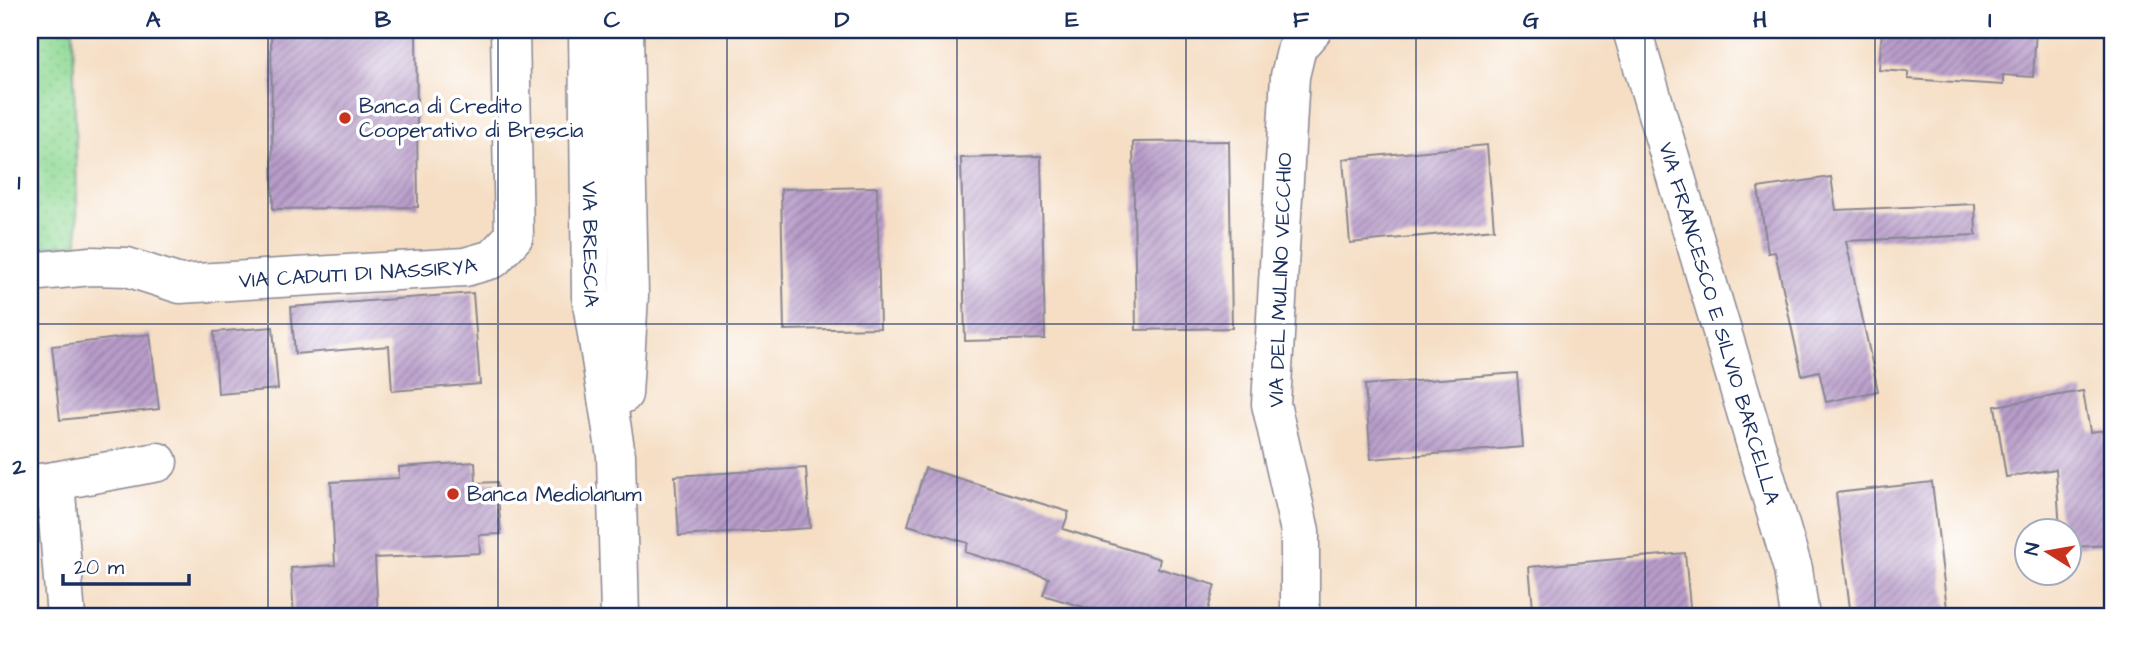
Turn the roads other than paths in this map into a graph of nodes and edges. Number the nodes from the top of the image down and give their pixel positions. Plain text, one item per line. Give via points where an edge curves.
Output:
1 (510, 30) edge
2 (587, 30) edge
3 (624, 30) edge
4 (1312, 30) edge
5 (1632, 30) edge
6 (30, 272) edge
7 (616, 455) junction
8 (159, 462) dead end
9 (42, 483) edge
10 (66, 617) edge
11 (620, 617) edge
12 (1300, 617) edge
13 (1800, 617) edge

1 - 6 street, VIA CADUTI DI NASSIRYA via 514,236 494,259 466,267 180,284 127,267
2 - 7 street, VIA BRESCIA via 591,296
3 - 7 street, VIA BRESCIA via 629,296
4 - 12 street, VIA DEL MULINO VECCHIO via 1297,47 1290,76 1271,404 1300,531
5 - 13 street, VIA FRANCESCO E SILVIO BARCELLA via 1793,569
7 - 11 street, VIA BRESCIA
8 - 9 street
9 - 10 street

